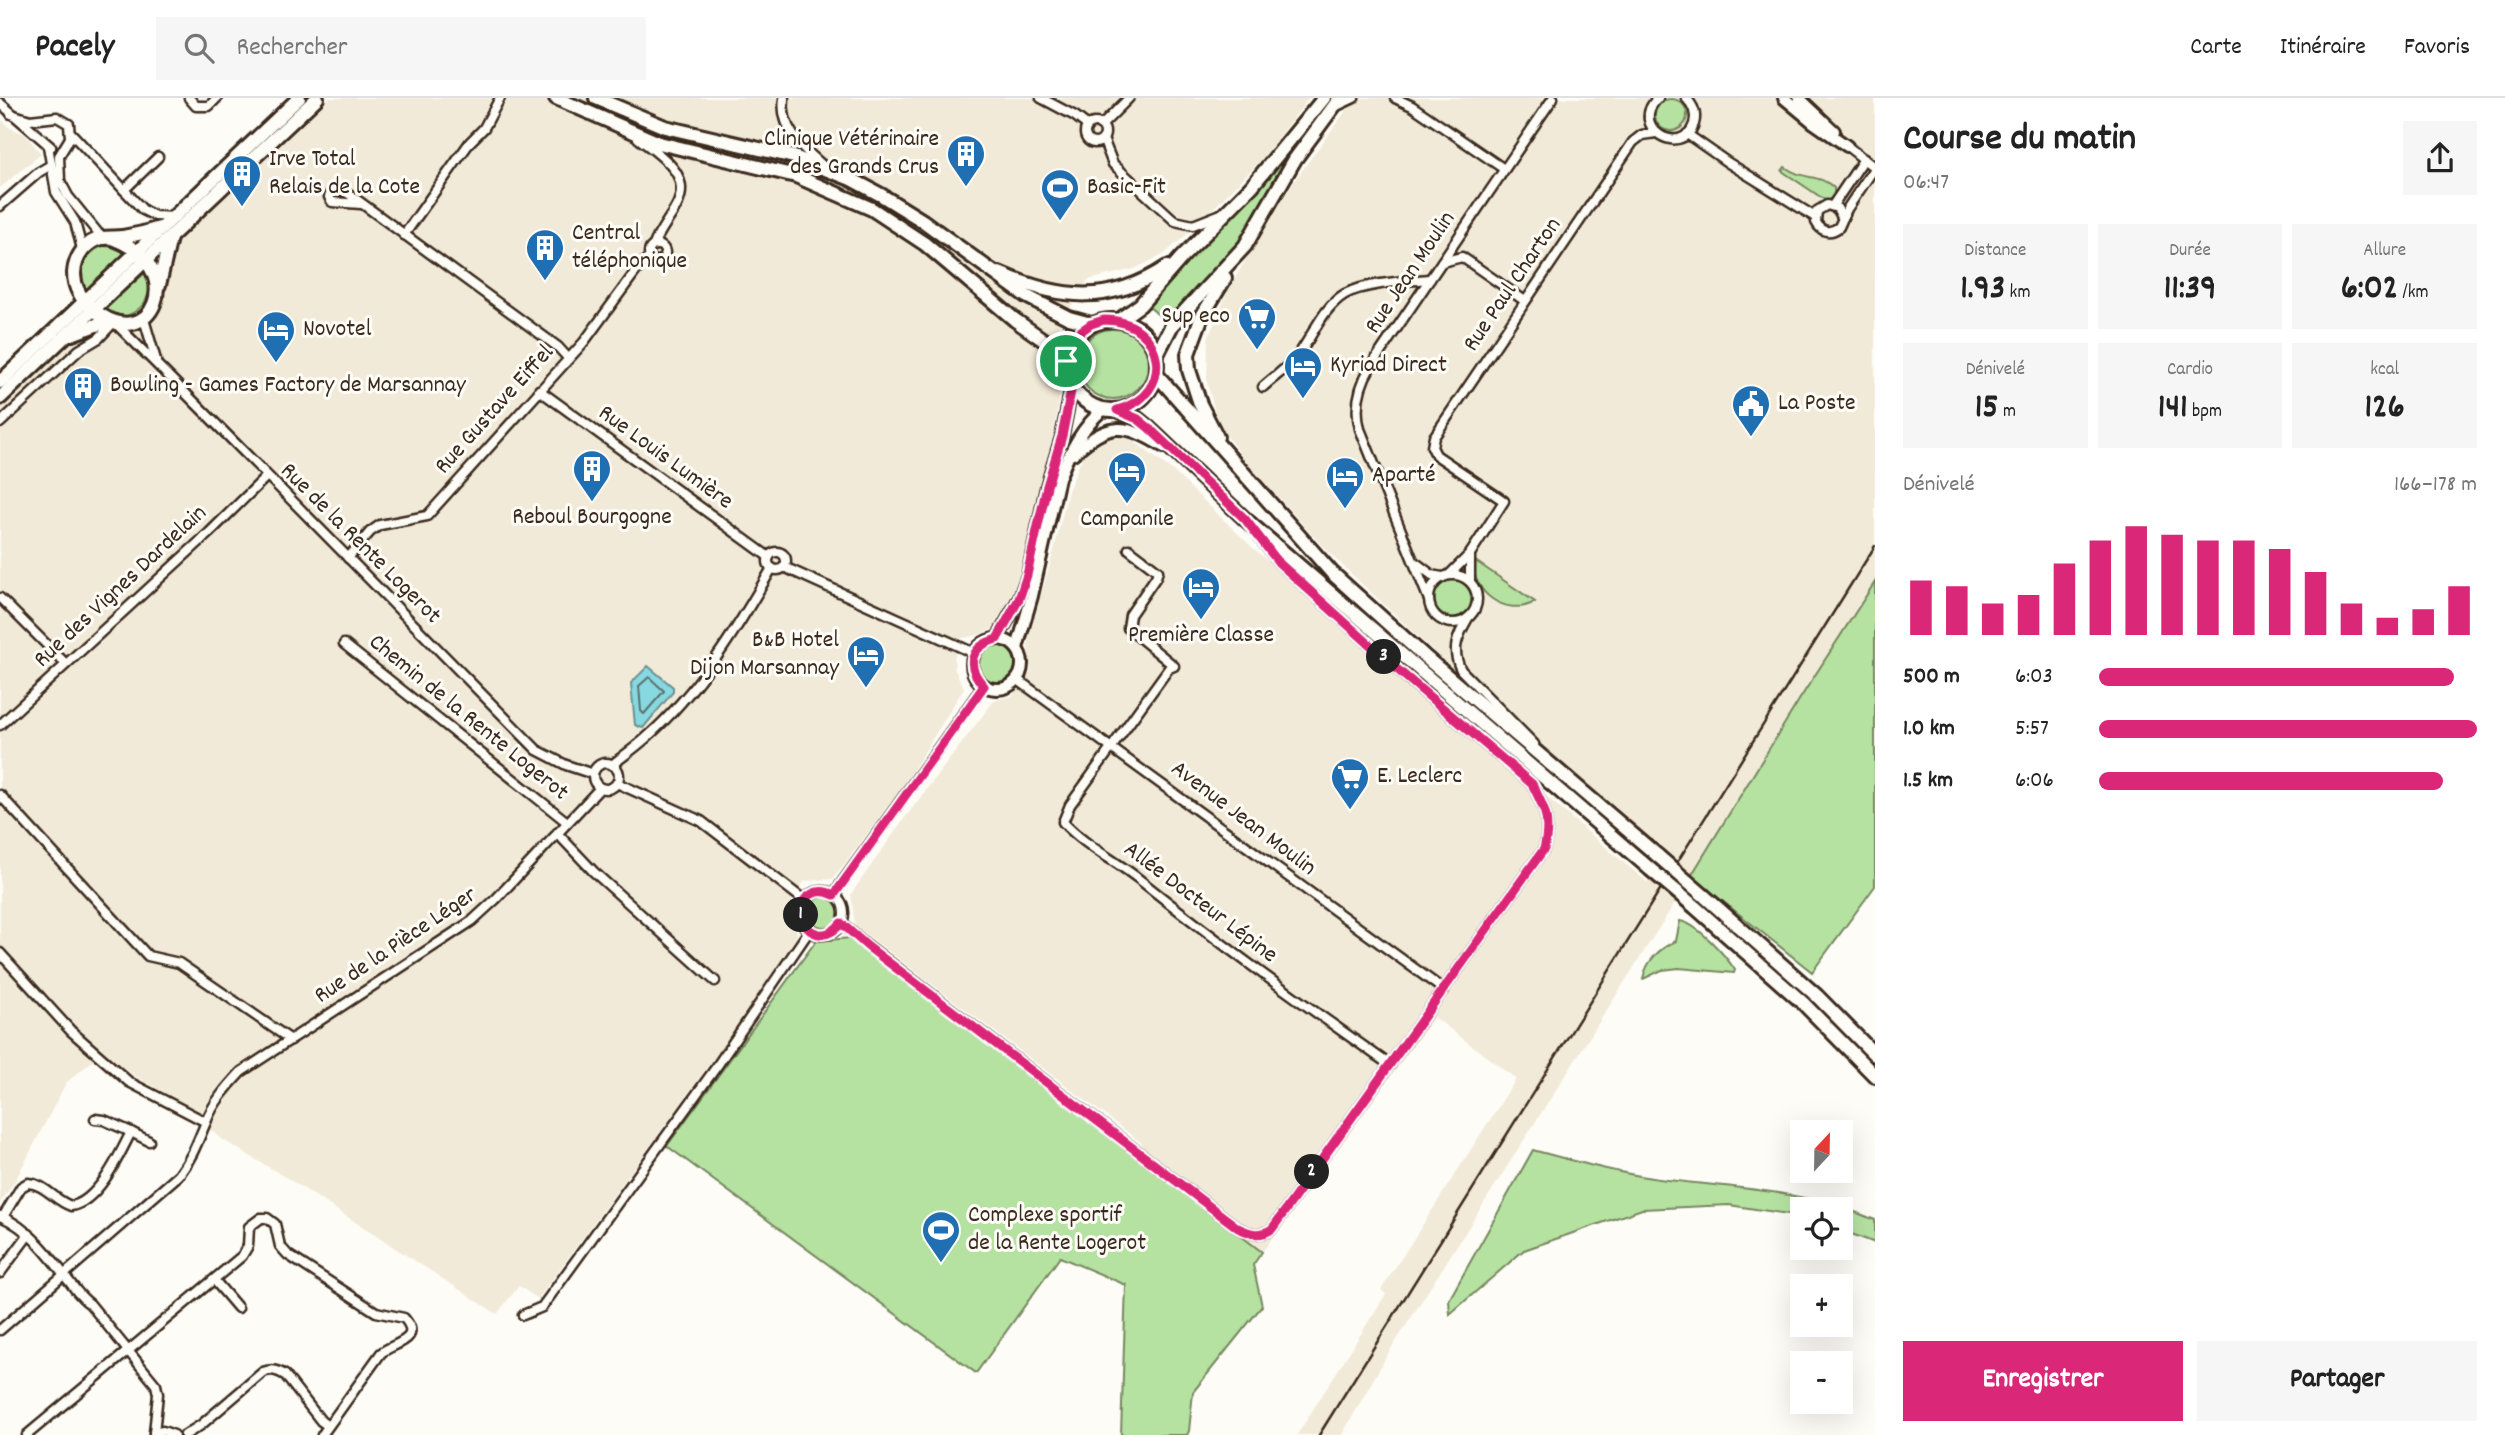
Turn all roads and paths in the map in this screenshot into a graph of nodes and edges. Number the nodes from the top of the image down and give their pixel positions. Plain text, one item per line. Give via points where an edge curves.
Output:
1 (189, 98) edge
2 (218, 98) edge
3 (299, 98) edge
4 (317, 98) edge
5 (556, 98) edge
6 (596, 98) edge
7 (784, 98) edge
8 (1041, 98) edge
9 (1129, 98) edge
10 (1340, 98) edge
11 (1354, 98) edge
12 (1395, 98) edge
13 (1553, 98) edge
14 (1658, 98) edge
15 (1784, 98) edge
16 (1799, 98) edge
17 (499, 99) edge
18 (1689, 99) edge
19 (0, 103) edge
20 (1328, 104) edge
21 (11, 114) junction
22 (48, 120) junction
23 (1102, 125) junction
24 (1088, 126) junction
25 (630, 132) junction
26 (71, 133) junction
27 (1656, 133) junction
28 (1687, 134) junction
29 (1103, 139) junction
30 (46, 144) junction
31 (64, 146) junction
32 (1847, 146) junction
33 (158, 157) dead end
34 (1864, 159) junction
35 (51, 165) junction
36 (1875, 168) edge
37 (826, 169) junction
38 (1504, 169) junction
39 (124, 190) junction
40 (360, 204) dead end
41 (1833, 205) junction
42 (0, 206) edge
43 (1230, 209) junction
44 (174, 217) junction
45 (1815, 217) junction
46 (1842, 217) junction
47 (167, 232) junction
48 (404, 235) junction
49 (1459, 236) junction
50 (108, 238) junction
51 (654, 245) junction
52 (1245, 246) junction
53 (82, 249) junction
54 (142, 256) junction
55 (1182, 257) junction
56 (1462, 257) junction
57 (651, 259) junction
58 (1442, 262) junction
59 (984, 266) junction
60 (1430, 279) junction
61 (76, 286) junction
62 (158, 289) junction
63 (1525, 301) junction
64 (89, 305) junction
65 (144, 319) junction
66 (1119, 320) junction
67 (114, 322) junction
68 (61, 323) junction
69 (1091, 324) junction
70 (66, 336) junction
71 (1156, 356) junction
72 (568, 358) junction
73 (1066, 361) junction
74 (157, 363) junction
75 (1156, 374) junction
76 (0, 382) edge
77 (1072, 386) junction
78 (1263, 387) dead end
79 (539, 390) junction
80 (0, 398) edge
81 (1110, 409) junction
82 (0, 424) edge
83 (1180, 457) junction
84 (1066, 460) junction
85 (1237, 466) junction
86 (266, 477) junction
87 (1245, 519) junction
88 (1129, 549) dead end
89 (1470, 554) junction
90 (348, 558) junction
91 (769, 558) junction
92 (1413, 562) junction
93 (784, 567) junction
94 (772, 568) junction
95 (1445, 576) junction
96 (1470, 581) junction
97 (0, 598) edge
98 (1429, 600) junction
99 (1468, 618) junction
100 (997, 639) junction
101 (344, 644) dead end
102 (1017, 648) junction
103 (974, 653) junction
104 (66, 664) junction
105 (1018, 680) junction
106 (984, 686) junction
107 (0, 725) edge
108 (1111, 746) junction
109 (612, 765) junction
110 (1557, 770) junction
111 (593, 774) junction
112 (617, 783) junction
113 (600, 788) junction
114 (0, 795) edge
115 (567, 822) junction
116 (557, 833) junction
117 (834, 895) junction
118 (804, 900) junction
119 (841, 923) junction
120 (809, 931) junction
121 (0, 953) edge
122 (715, 981) dead end
123 (1444, 990) junction
124 (291, 1040) junction
125 (1875, 1055) edge
126 (1390, 1065) junction
127 (1875, 1076) edge
128 (94, 1119) dead end
129 (206, 1122) junction
130 (131, 1132) junction
131 (149, 1140) dead end
132 (1, 1216) edge
133 (29, 1234) junction
134 (0, 1273) edge
135 (63, 1274) junction
136 (215, 1281) junction
137 (238, 1308) dead end
138 (523, 1315) dead end
139 (0, 1330) edge
140 (129, 1350) junction
141 (328, 1426) junction
142 (154, 1434) edge
143 (27, 1435) edge
144 (174, 1435) edge
145 (185, 1435) edge
146 (322, 1435) edge

1 - 2 street via 196,106 209,106
3 - 44 main road
4 - 47 main road
5 - 25 main road
6 - 37 main road via 665,127
7 - 37 street via 787,128
8 - 24 street
9 - 23 street
10 - 20 main road
11 - 20 street
12 - 38 street
13 - 38 street, Rue Jean Moulin
14 - 27 street via 1649,114
15 - 32 street
16 - 32 street
17 - 48 street via 484,128
18 - 28 street via 1695,115
19 - 21 street
20 - 43 main road
20 - 52 main road
21 - 22 street
21 - 30 street
22 - 26 street via 66,121
22 - 30 street via 41,132
23 - 24 street
23 - 29 street
24 - 29 street via 1085,134 1090,142
25 - 51 street via 665,160 681,183 677,205
25 - 73 main road via 796,176 872,209 925,244
26 - 31 street
26 - 39 street
27 - 28 street via 1668,139
27 - 63 street, Rue Paul Charton via 1633,142
28 - 45 street
29 - 43 street via 1113,164 1175,221 1194,225
30 - 31 street
30 - 35 street
31 - 50 street via 58,162 60,181 68,196
32 - 34 street
33 - 39 street
34 - 36 street
34 - 41 street
35 - 42 street
35 - 53 street via 56,191 75,222
36 - 46 street
37 - 59 main road via 901,207
38 - 49 street, Rue Jean Moulin
39 - 44 street via 143,210
40 - 48 street
41 - 45 street via 1821,207
41 - 46 street
43 - 55 main road
44 - 47 main road
45 - 46 street via 1818,227 1829,232 1839,227
47 - 50 main road
47 - 54 main road
47 - 62 main road
48 - 72 street
49 - 56 street
49 - 58 street, Rue Jean Moulin
50 - 53 main road
50 - 54 main road
51 - 57 street via 649,250
51 - 57 street via 664,248 665,255 659,261
52 - 71 main road via 1172,325
52 - 85 main road via 1202,316 1188,361 1208,423
53 - 61 main road via 74,271
54 - 62 main road via 155,274
54 - 64 main road
55 - 59 main road via 1134,285 1103,294 1058,293
55 - 66 main road via 1140,305
56 - 58 street
56 - 63 street
57 - 72 street, Rue Gustave Eiffel
58 - 60 street, Rue Jean Moulin
59 - 69 main road via 1026,296
60 - 78 street via 1345,294 1297,356
60 - 92 street, Rue Jean Moulin via 1371,366 1357,402 1360,429
61 - 64 main road
61 - 68 main road
62 - 65 main road via 155,305
63 - 89 street, Rue Paul Charton via 1432,442 1440,458 1504,501
64 - 67 main road
64 - 68 main road
64 - 70 main road
65 - 67 main road via 129,325
65 - 74 street, Rue de la Rente Logerot
66 - 69 main road
66 - 71 main road via 1143,332
67 - 70 main road
67 - 74 street, Rue de la Rente Logerot
67 - 82 street
68 - 76 main road
69 - 73 main road via 1074,340
70 - 80 main road
71 - 75 main road
72 - 79 street, Rue Gustave Eiffel
73 - 77 main road
74 - 86 street, Rue de la Rente Logerot
75 - 81 main road via 1146,394 1128,407
75 - 85 main road
77 - 81 main road via 1091,405
77 - 100 street via 1027,575
79 - 90 street, Rue Gustave Eiffel via 427,516 380,525
79 - 91 street, Rue Louis Lumière
81 - 83 main road via 1143,424
81 - 84 street via 1089,423
83 - 84 street via 1128,430 1108,430
83 - 87 main road
84 - 102 street
85 - 110 main road via 1332,573
86 - 90 street, Rue de la Rente Logerot
86 - 104 street, Rue des Vignes Dardelain
87 - 123 street via 1279,563 1532,784 1545,809 1544,849
87 - 127 main road, bridge via 1804,1003
88 - 108 street via 1158,571 1129,615 1128,628 1174,666
89 - 95 street, Rue Paul Charton
89 - 96 street
90 - 111 street, Rue de la Rente Logerot via 537,750
91 - 93 street via 780,553 786,561
91 - 94 street
92 - 95 street via 1432,575
92 - 98 street, Rue Jean Moulin
93 - 94 street
93 - 103 street
94 - 109 street via 730,638 686,695 645,740
95 - 96 street
95 - 98 street via 1432,587
96 - 99 street via 1477,600
97 - 104 street
98 - 99 street via 1441,619 1456,622
99 - 110 street via 1454,649 1461,670
100 - 102 street
100 - 103 street
101 - 115 street, Chemin de la Rente Logerot
102 - 105 street via 1023,669
103 - 106 street via 975,677
104 - 107 street, Rue des Vignes Dardelain
105 - 106 street via 996,690
105 - 108 street, Avenue Jean Moulin
106 - 117 street
108 - 123 street, Avenue Jean Moulin
108 - 126 street, Allée Docteur Lépine via 1063,822 1265,977
109 - 111 street via 600,765
109 - 112 street via 619,775
110 - 125 main road, bridge via 1817,996
111 - 113 street
112 - 113 street
112 - 118 street via 701,821
113 - 115 street, Rue de la Pièce Léger
114 - 124 street via 148,956 179,964
115 - 116 street, Rue de la Pièce Léger
116 - 122 street
116 - 124 street, Rue de la Pièce Léger via 472,921
117 - 118 street via 822,891
117 - 119 street via 843,909
118 - 120 street via 801,919
119 - 120 street via 828,934
119 - 126 street via 1250,1234 1272,1229
120 - 138 street via 542,1307
121 - 129 street via 71,1031 129,1082
123 - 126 street
124 - 129 street, Rue de la Pièce Léger via 241,1072
128 - 130 street
129 - 135 street, Rue de la Pièce Léger via 194,1153 175,1179
130 - 131 street
130 - 132 street via 111,1169 84,1201 66,1204 28,1182
132 - 133 street
133 - 134 street
133 - 135 street
135 - 139 street
135 - 140 street
136 - 137 street
136 - 140 street
136 - 141 street via 247,1251 251,1223 267,1218 275,1224 280,1246 288,1255 381,1315 399,1315 408,1322 407,1338 381,1353
140 - 142 street via 156,1385
140 - 143 street
141 - 145 street via 285,1375 270,1370
141 - 146 street
142 - 144 street

